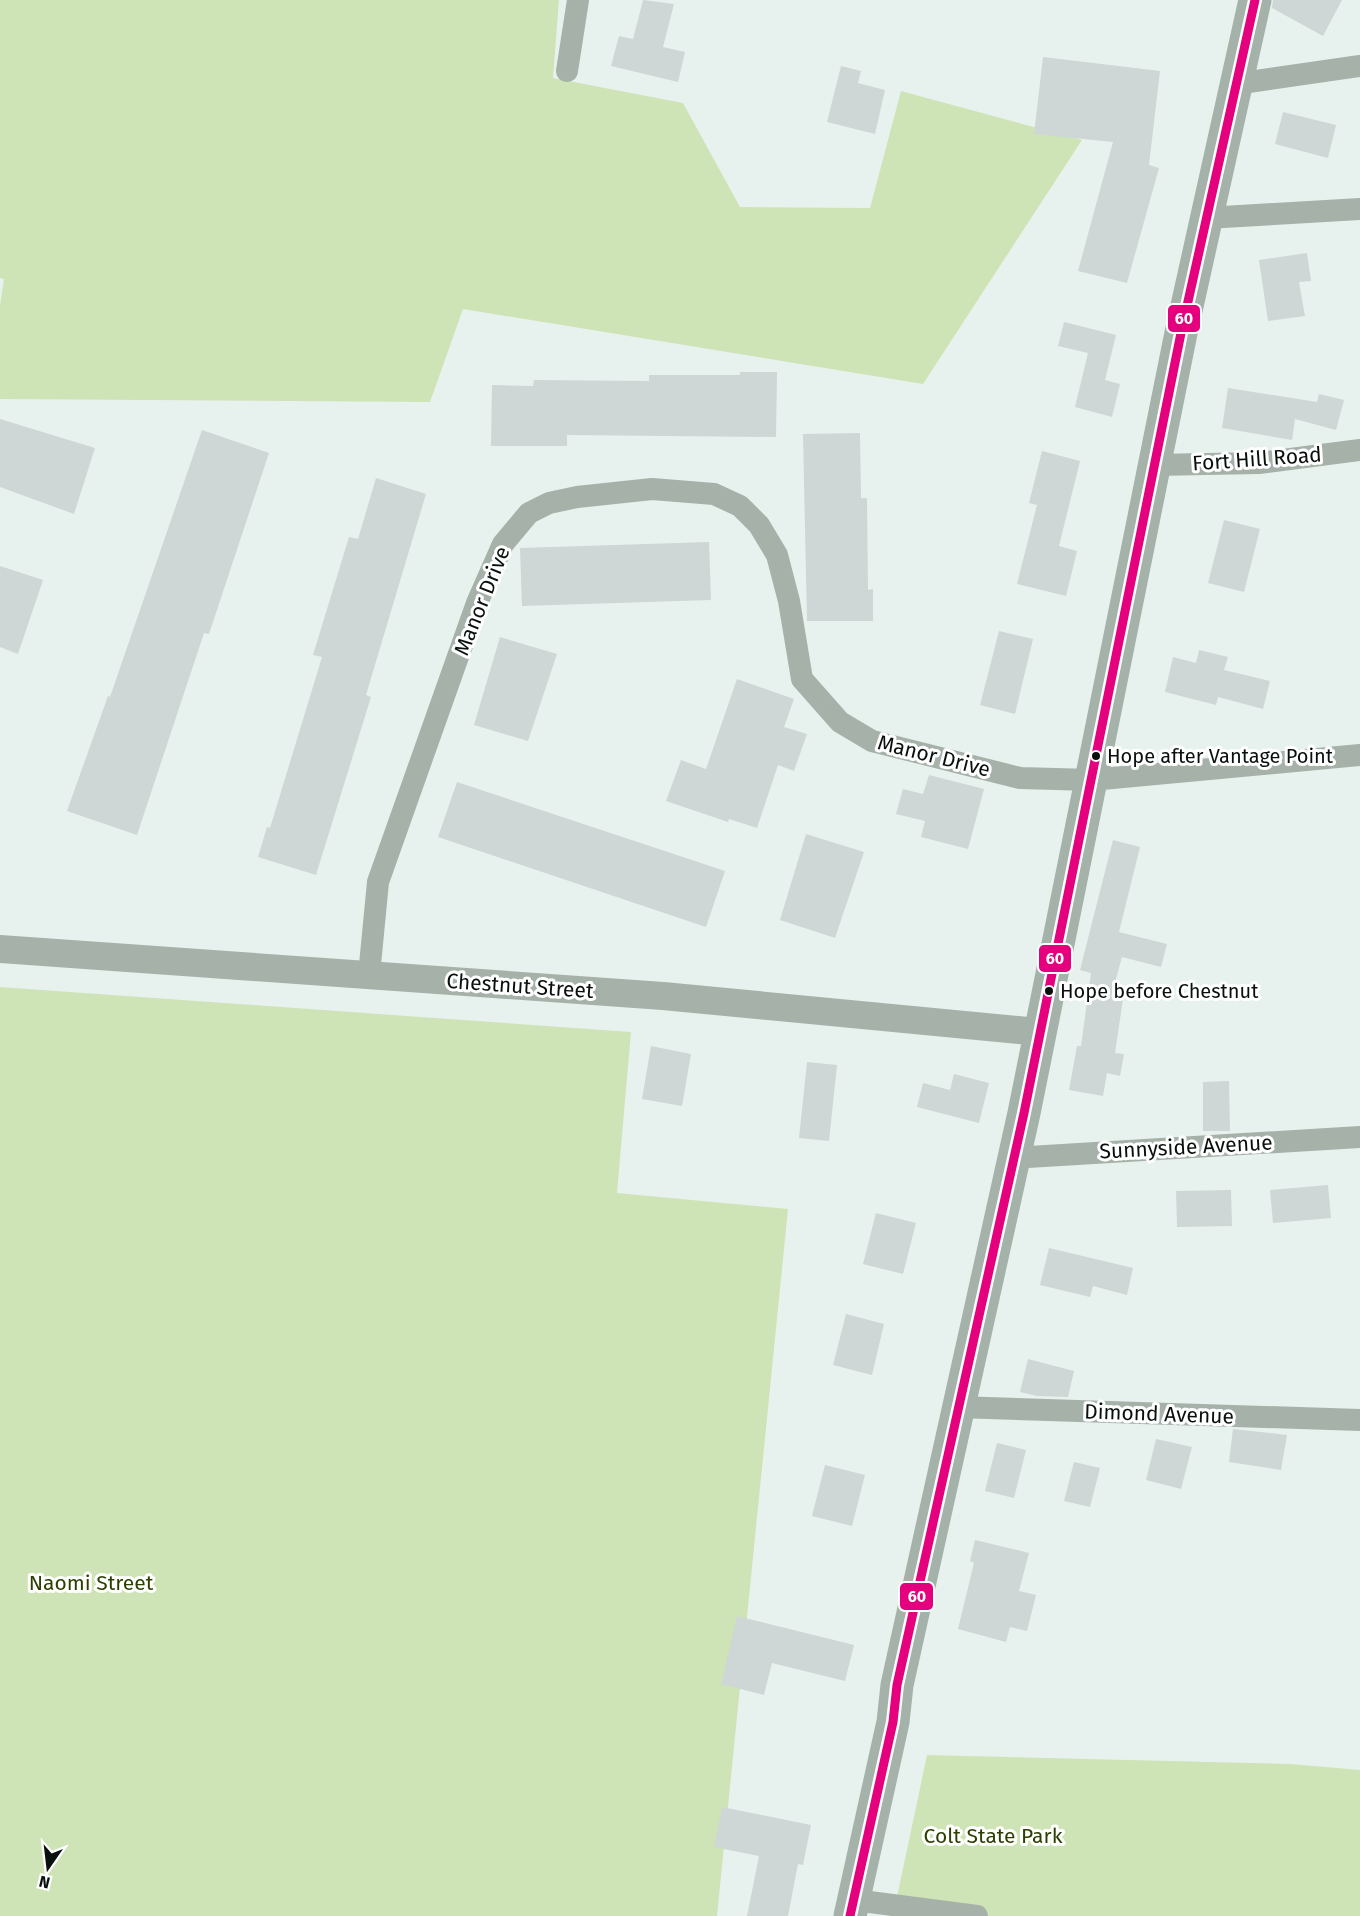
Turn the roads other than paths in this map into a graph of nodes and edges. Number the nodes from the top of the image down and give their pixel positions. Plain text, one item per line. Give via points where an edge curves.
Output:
1 (578, 0) edge
2 (1255, 0) edge
3 (1360, 66) edge
4 (567, 71) dead end
5 (1235, 84) junction
6 (1360, 209) edge
7 (1206, 218) junction
8 (1360, 450) edge
9 (1154, 465) junction
10 (1360, 755) edge
11 (1091, 780) junction
12 (0, 949) edge
13 (369, 975) junction
14 (1039, 1032) junction
15 (1360, 1137) edge
16 (1013, 1158) junction
17 (957, 1407) junction
18 (1360, 1420) edge
19 (852, 1908) edge
20 (977, 1916) edge

1 - 4 street
2 - 5 main road
3 - 5 street
5 - 7 main road
6 - 7 street
7 - 9 main road
8 - 9 street, Fort Hill Road via 1259,464
9 - 11 main road
10 - 11 street, Manor Drive
11 - 13 street, Manor Drive via 1020,778 872,741 840,722 802,679 789,601 772,544 759,525 728,499 714,494 652,489 578,496 549,503 529,513 511,531 477,603 378,882
11 - 14 main road
12 - 13 street, Chestnut Street
13 - 14 street, Chestnut Street via 663,996
14 - 16 main road
15 - 16 street, Sunnyside Avenue
16 - 17 main road
17 - 18 street, Dimond Avenue
17 - 19 main road
19 - 20 street

